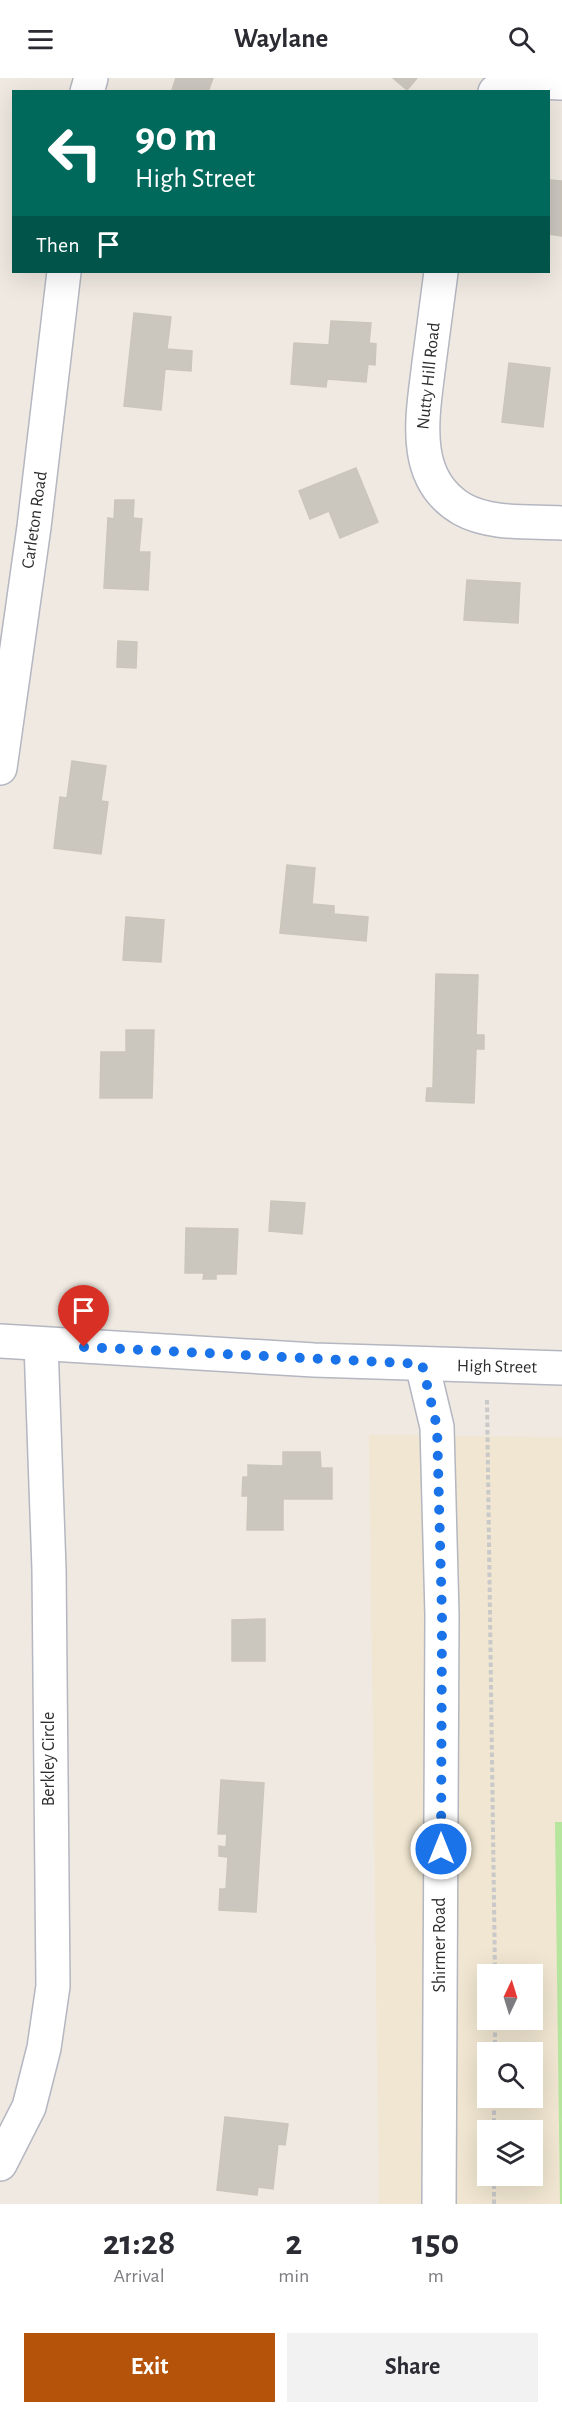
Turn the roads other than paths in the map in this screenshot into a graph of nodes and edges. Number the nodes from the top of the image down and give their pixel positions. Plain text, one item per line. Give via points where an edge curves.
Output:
1 (562, 83) edge
2 (498, 90) edge
3 (64, 273) edge
4 (441, 273) edge
5 (562, 523) edge
6 (0, 768) edge
7 (0, 1341) edge
8 (41, 1344) junction
9 (422, 1364) junction
10 (562, 1368) edge
11 (0, 2164) edge
12 (439, 2204) edge

1 - 2 street via 508,84
3 - 6 street, Carleton Road
4 - 5 street, Nutty Hill Road via 422,421 425,461 432,479 443,495 481,516
7 - 8 street, High Street
8 - 9 street, High Street
8 - 11 street, Berkley Circle via 49,1569 52,1986 44,2048 29,2107
9 - 10 street, High Street
9 - 12 street, Shirmer Road via 437,1427 442,1616

